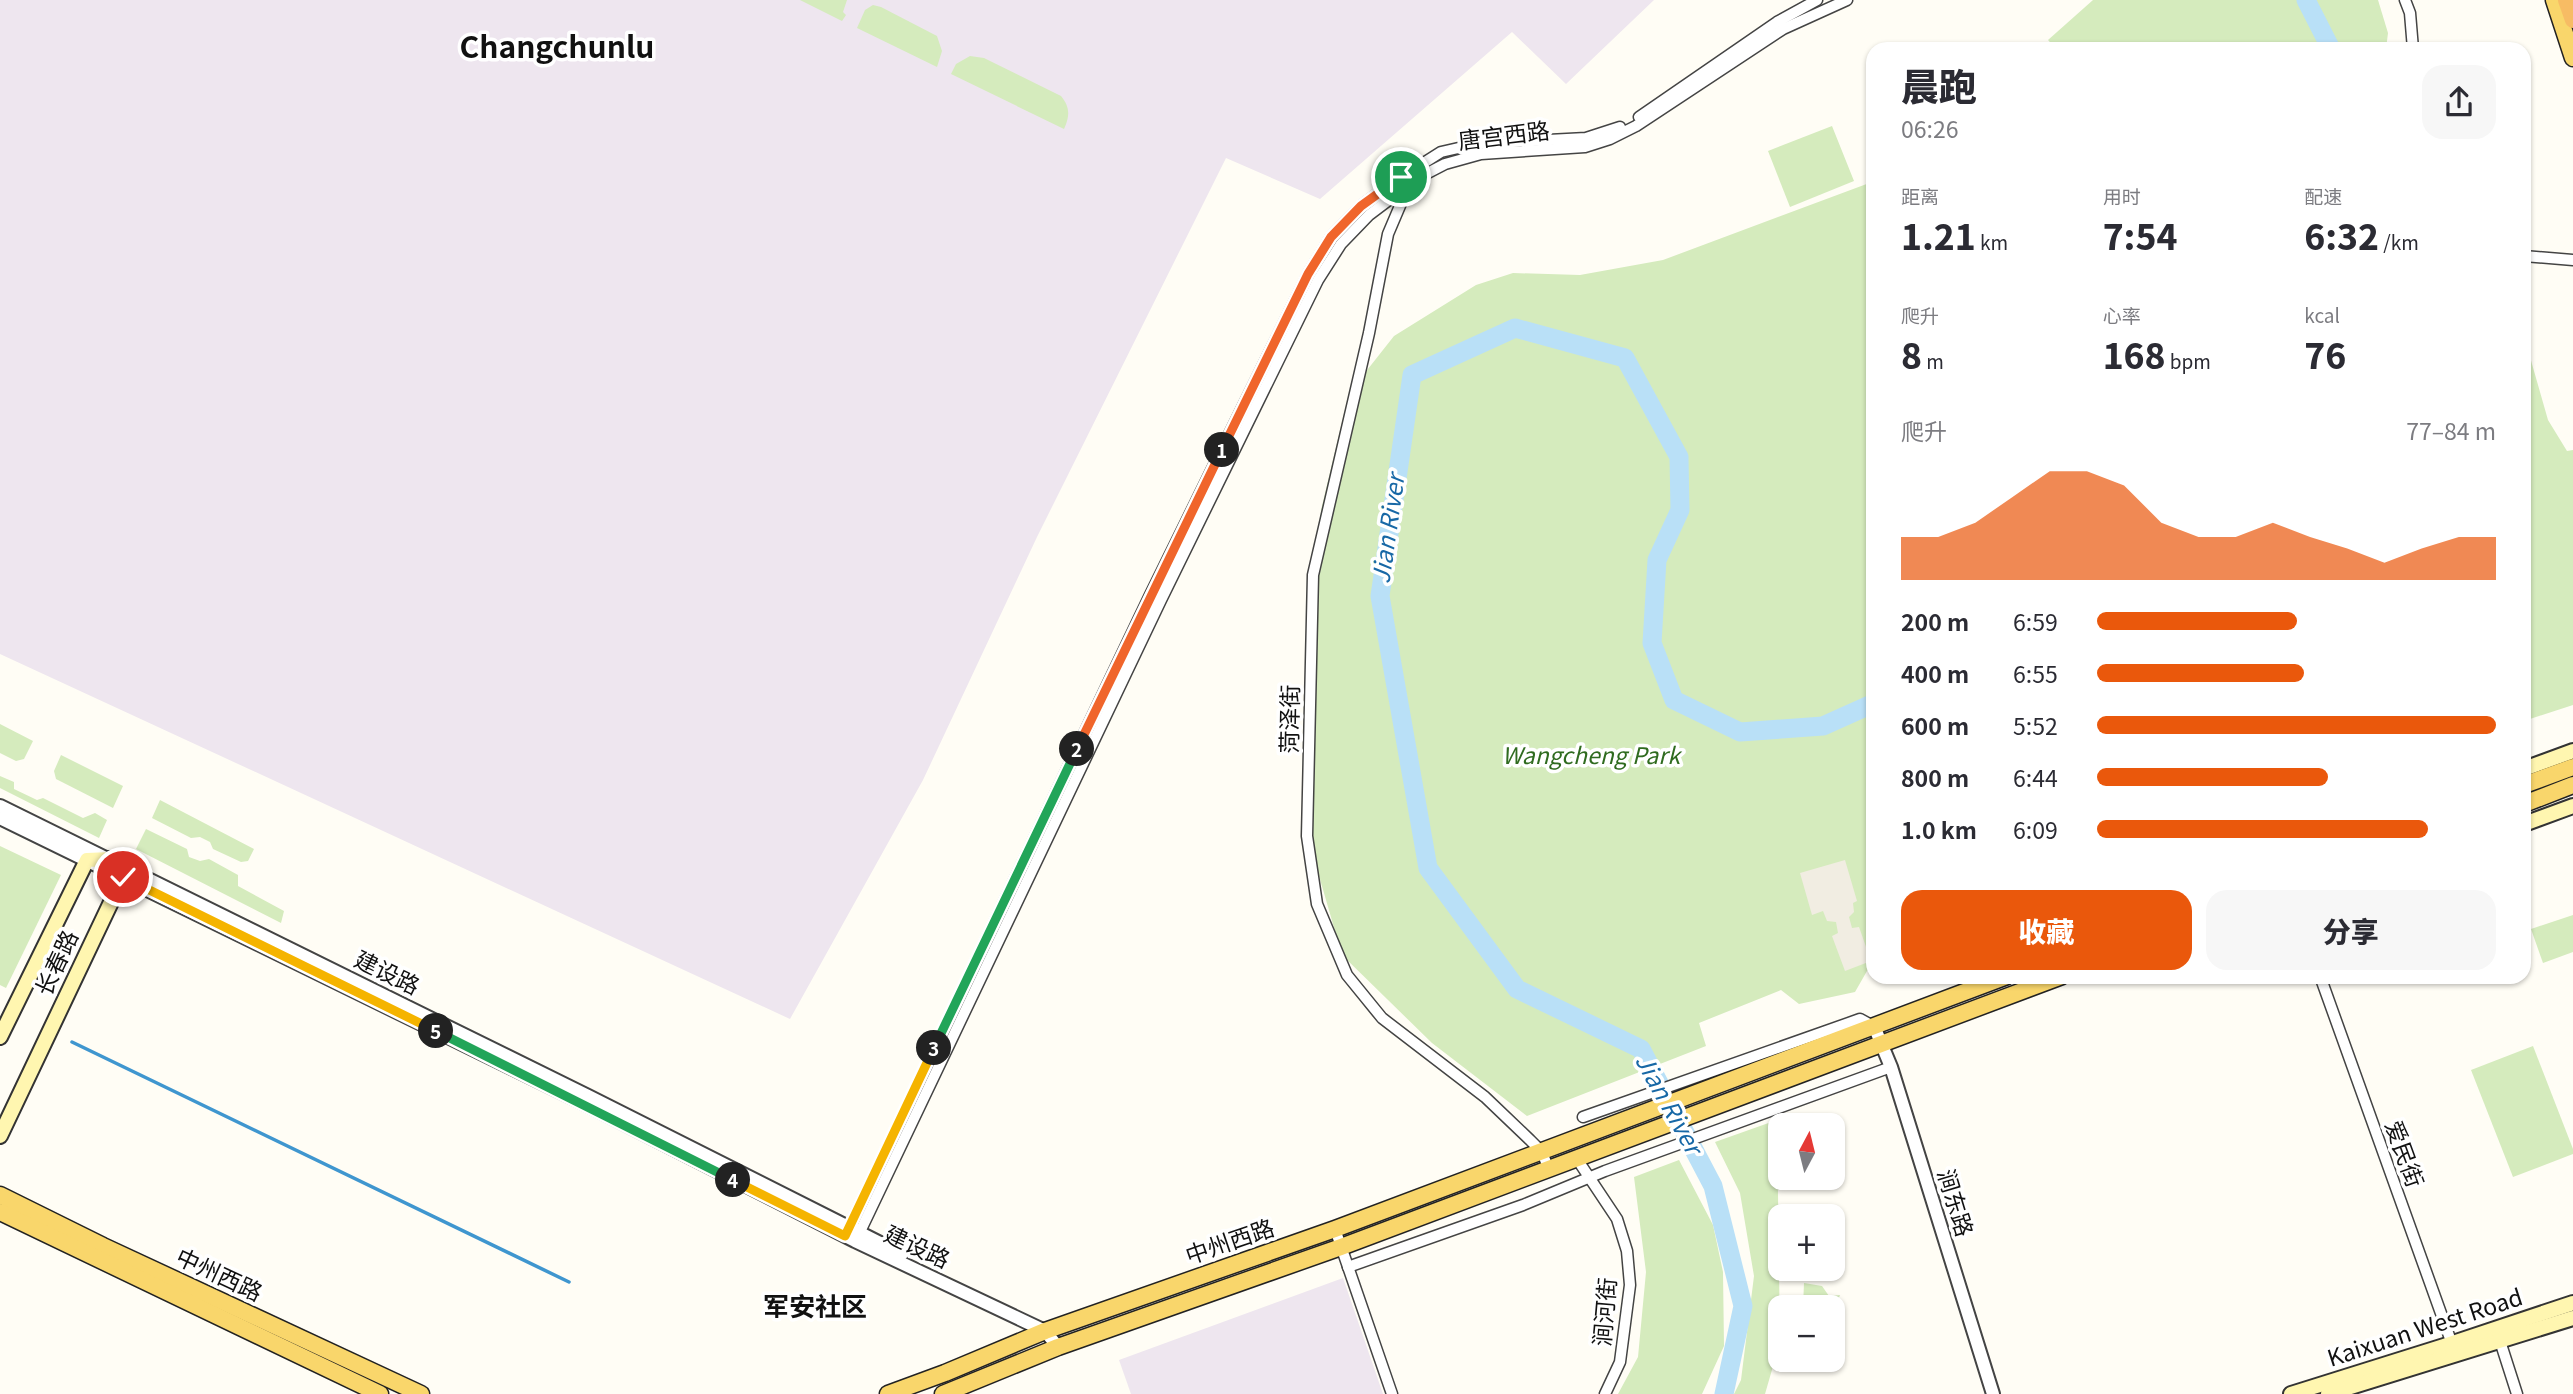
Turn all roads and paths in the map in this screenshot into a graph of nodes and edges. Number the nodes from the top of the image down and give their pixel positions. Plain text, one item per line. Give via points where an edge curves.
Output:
1 (1817, 0) edge
2 (1847, 0) edge
3 (2405, 0) edge
4 (2554, 0) edge
5 (2567, 0) edge
6 (1831, 3) edge
7 (2573, 20) edge
8 (2412, 42) edge
9 (2573, 58) edge
10 (1408, 187) junction
11 (2531, 257) edge
12 (2573, 260) edge
13 (2573, 751) edge
14 (2531, 766) edge
15 (2573, 766) edge
16 (2531, 782) edge
17 (2573, 785) edge
18 (2531, 801) edge
19 (0, 806) edge
20 (2573, 806) edge
21 (0, 818) edge
22 (2531, 821) edge
23 (111, 859) junction
24 (87, 860) junction
25 (123, 877) junction
26 (1986, 984) edge
27 (2041, 984) edge
28 (2323, 984) edge
29 (1871, 1027) junction
30 (0, 1037) edge
31 (1880, 1045) junction
32 (1753, 1064) junction
33 (1887, 1068) junction
34 (1583, 1117) dead end
35 (0, 1136) edge
36 (1542, 1152) junction
37 (1577, 1159) junction
38 (1549, 1170) junction
39 (1589, 1178) junction
40 (0, 1195) edge
41 (0, 1212) edge
42 (1335, 1229) junction
43 (851, 1235) junction
44 (1341, 1247) junction
45 (1348, 1266) junction
46 (2573, 1303) edge
47 (2573, 1318) edge
48 (1050, 1330) junction
49 (2500, 1341) junction
50 (2452, 1344) junction
51 (1058, 1347) junction
52 (950, 1393) edge
53 (380, 1394) edge
54 (421, 1394) edge
55 (888, 1394) edge
56 (1392, 1394) edge
57 (1605, 1394) edge
58 (1987, 1394) edge
59 (1993, 1394) edge
60 (2291, 1394) edge
61 (2328, 1394) edge
62 (2516, 1394) edge

1 - 43 street, 唐宫西路 via 1777,22 1635,120 1609,132 1586,138 1476,144 1441,152 1361,206 1331,237 1308,274 1156,583
2 - 6 street, 唐宫西路
3 - 8 street
4 - 9 main road
5 - 7 highway
6 - 10 street, 唐宫西路 via 1610,139 1586,147 1481,154 1445,164
10 - 36 street, 菏泽街 via 1388,234 1312,575 1307,836 1317,904 1347,975 1382,1018 1485,1097
10 - 43 street, 唐宫西路 via 1369,215 1341,244 1318,280
11 - 12 street
13 - 14 main road
15 - 16 main road
17 - 18 main road
19 - 23 street, 建设路
20 - 22 main road
21 - 24 street, 建设路
23 - 24 main road
23 - 25 main road
23 - 43 street, 建设路 via 588,1096
24 - 25 street, 建设路
24 - 30 main road, 长春路
25 - 35 main road, 长春路
25 - 43 street, 建设路
26 - 29 main road, 中州西路
27 - 31 main road, 中州西路
28 - 50 street, 爱民街
29 - 31 street, 涧东路
29 - 32 main road, 中州西路
31 - 33 street, 涧东路
31 - 37 main road, 中州西路
32 - 34 street
32 - 36 main road, 中州西路
33 - 39 street
33 - 58 street, 涧东路
33 - 59 street, 涧东路
36 - 38 street, 菏泽街
36 - 42 main road, 中州西路
37 - 38 main road, 中州西路
37 - 39 street, 涧河街
38 - 44 main road, 中州西路
39 - 45 street
39 - 57 street, 涧河街 via 1618,1219 1630,1285 1620,1362
40 - 54 main road, 中州西路
41 - 53 main road, 中州西路
42 - 44 street
42 - 48 main road, 中州西路
43 - 48 street, 建设路
44 - 45 street
44 - 51 main road, 中州西路
45 - 56 street
46 - 50 main road, Kaixuan West Road
47 - 49 main road, Kaixuan West Road
48 - 51 street, 建设路
48 - 55 main road, 中州西路
49 - 61 main road, Kaixuan West Road
49 - 62 street
50 - 60 main road, Kaixuan West Road
51 - 52 main road, 中州西路

